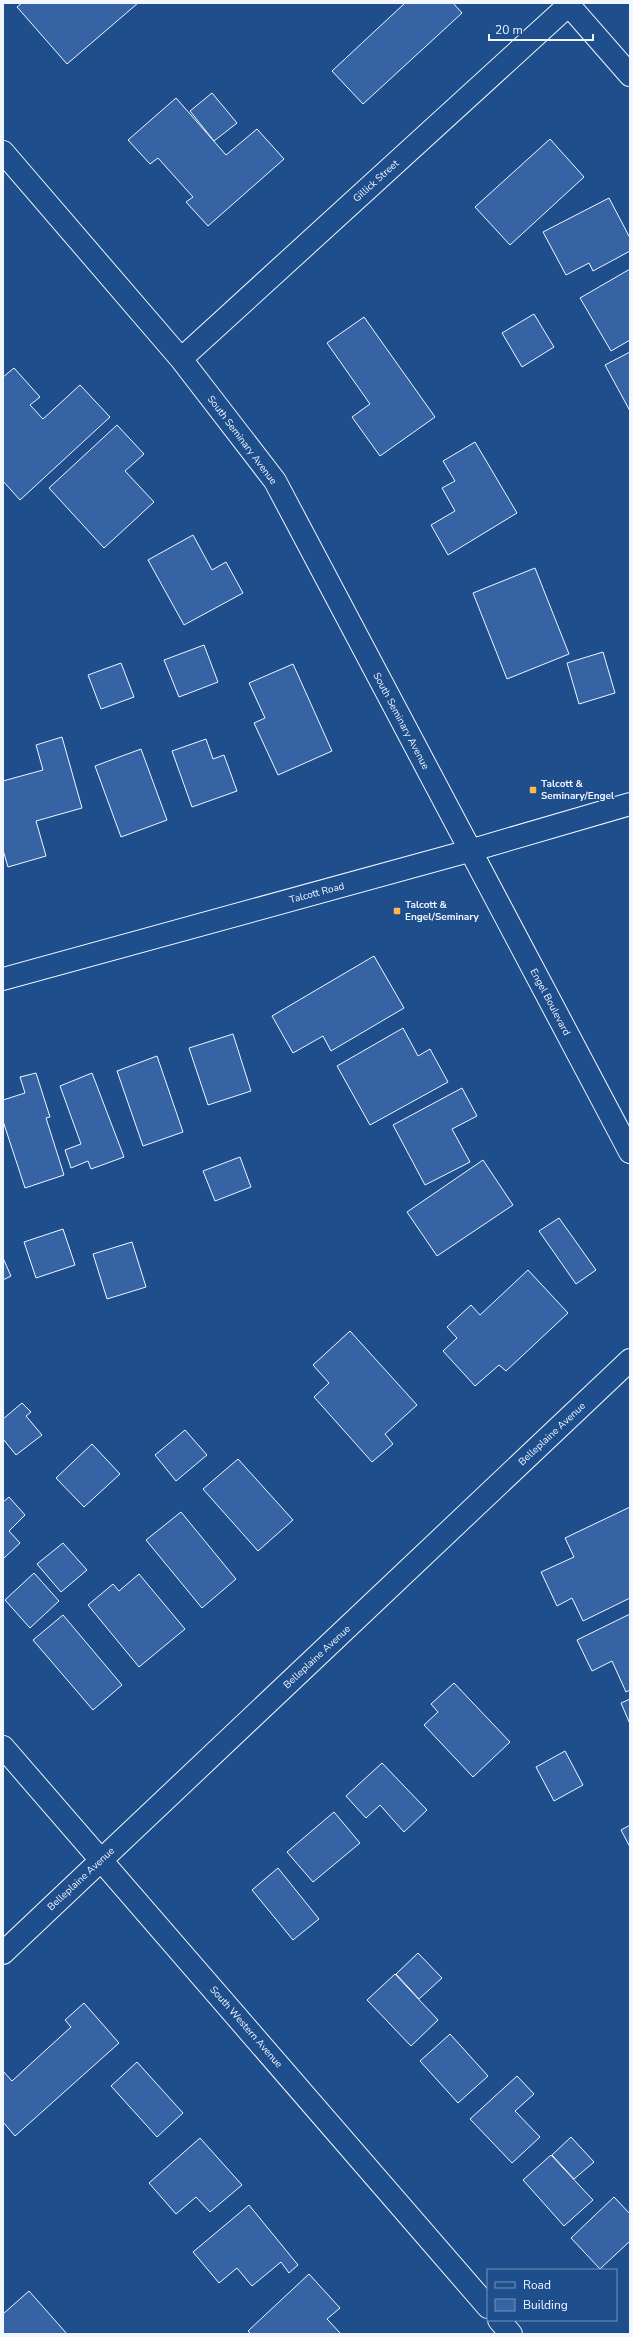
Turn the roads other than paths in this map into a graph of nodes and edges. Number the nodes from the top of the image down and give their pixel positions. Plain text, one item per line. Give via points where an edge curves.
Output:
1 (569, 4) edge
2 (630, 75) edge
3 (3, 152) edge
4 (181, 359) junction
5 (630, 804) edge
6 (469, 851) junction
7 (3, 979) edge
8 (630, 1152) edge
9 (630, 1360) edge
10 (3, 1747) edge
11 (102, 1860) junction
12 (3, 1953) edge
13 (487, 2306) edge
14 (500, 2321) edge
15 (511, 2334) edge

1 - 2 street
1 - 4 street, Gillick Street
3 - 4 street, South Seminary Avenue
4 - 6 street, South Seminary Avenue via 275,481
5 - 6 street, Talcott Road
6 - 7 street, Talcott Road
6 - 8 street, Engel Boulevard
9 - 11 street, Belleplaine Avenue
10 - 11 street, South Western Avenue
11 - 12 street, Belleplaine Avenue
11 - 13 street, South Western Avenue
14 - 15 street

